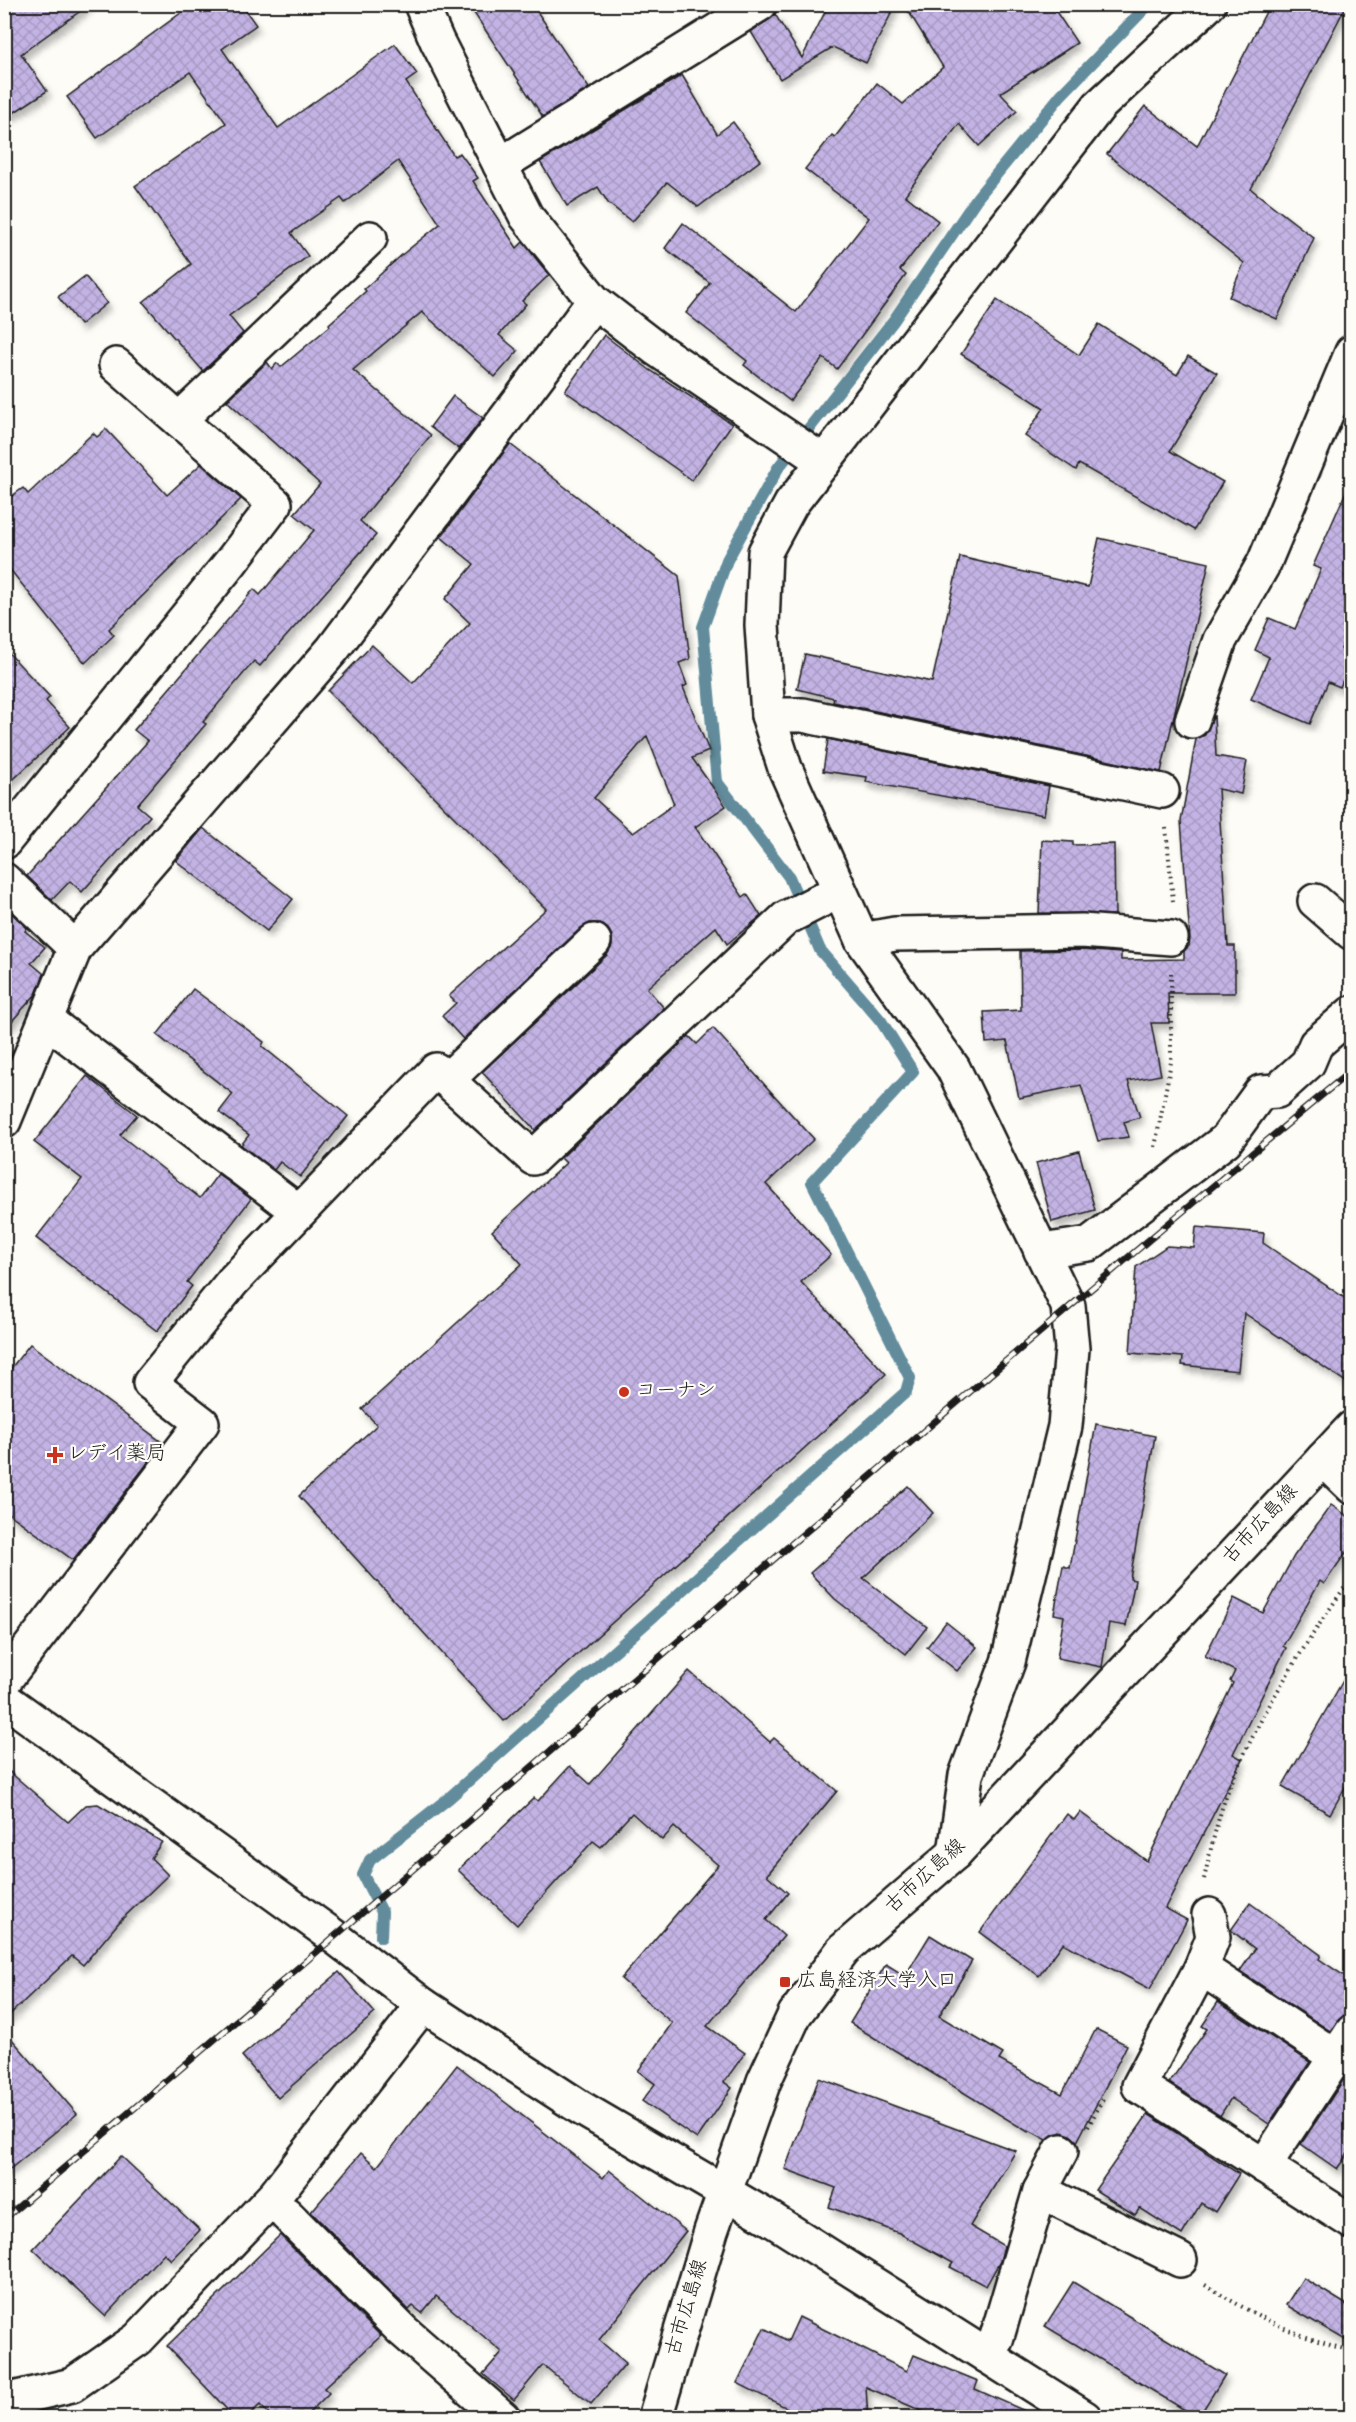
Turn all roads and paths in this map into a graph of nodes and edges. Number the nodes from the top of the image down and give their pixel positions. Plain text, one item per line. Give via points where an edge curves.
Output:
1 (760, 4) edge
2 (1209, 4) edge
3 (422, 5) edge
4 (500, 165) junction
5 (370, 238) dead end
6 (594, 301) junction
7 (1352, 352) edge
8 (116, 365) dead end
9 (179, 420) junction
10 (824, 462) junction
11 (768, 714) junction
12 (1192, 722) dead end
13 (1162, 791) dead end
14 (4, 842) edge
15 (4, 880) edge
16 (839, 891) junction
17 (1316, 901) dead end
18 (1352, 933) edge
19 (1171, 938) dead end
20 (862, 940) junction
21 (594, 941) dead end
22 (75, 948) junction
23 (1352, 1013) edge
24 (46, 1020) junction
25 (447, 1080) junction
26 (4, 1121) edge
27 (298, 1212) junction
28 (1041, 1251) junction
29 (1352, 1428) edge
30 (1323, 1459) junction
31 (1352, 1487) edge
32 (1352, 1577) edge
33 (4, 1681) edge
34 (4, 1699) edge
35 (956, 1853) junction
36 (1206, 1902) joint
37 (1201, 1968) junction
38 (423, 2005) junction
39 (1344, 2044) edge
40 (1104, 2096) dead end
41 (1061, 2151) joint
42 (1264, 2166) junction
43 (725, 2191) junction
44 (1040, 2191) junction
45 (286, 2214) dead end
46 (1352, 2222) edge
47 (1180, 2260) joint
48 (1352, 2351) edge
49 (987, 2356) junction
50 (4, 2401) edge
51 (503, 2418) edge
52 (656, 2418) edge
53 (1085, 2418) edge

1 - 4 street
2 - 10 street via 1099,106
3 - 4 street via 436,41
4 - 6 street via 526,216
5 - 9 street
6 - 10 street via 655,348
6 - 22 street via 333,649
7 - 12 street via 1264,563 1220,640
8 - 9 street
9 - 14 street via 275,504
10 - 11 street via 791,504 765,552 762,625
11 - 13 street via 803,715
11 - 16 street via 785,768
15 - 22 street
16 - 20 street
16 - 25 street via 786,918 533,1158
17 - 18 street
19 - 20 street via 1082,931 895,934
20 - 28 street via 953,1068
21 - 25 street
22 - 24 street
23 - 28 street via 1316,1044 1308,1063 1277,1091 1261,1092 1226,1140 1089,1244
24 - 26 street
24 - 27 street
25 - 27 street via 436,1070
27 - 33 street via 233,1281 150,1383 202,1423
28 - 35 street via 1068,1306 1072,1349 1065,1426 1008,1662 966,1774
29 - 30 street, 古市広島線
30 - 31 street
30 - 35 street, 古市広島線
32 - 36 path via 1267,1713 1230,1786 1216,1829
34 - 38 street
35 - 43 street, 古市広島線 via 843,1950 795,2014 764,2081
36 - 37 street via 1213,1937
37 - 39 street
37 - 42 street via 1138,2086
38 - 43 street via 581,2108
38 - 50 street via 276,2194 138,2339 72,2385
39 - 42 street
40 - 41 path via 1077,2148
41 - 44 street
42 - 46 street
43 - 49 street
43 - 52 street, 古市広島線
44 - 47 street
44 - 49 street via 996,2340
45 - 51 street via 402,2330
47 - 48 path via 1190,2276 1260,2319 1313,2342
49 - 53 street

